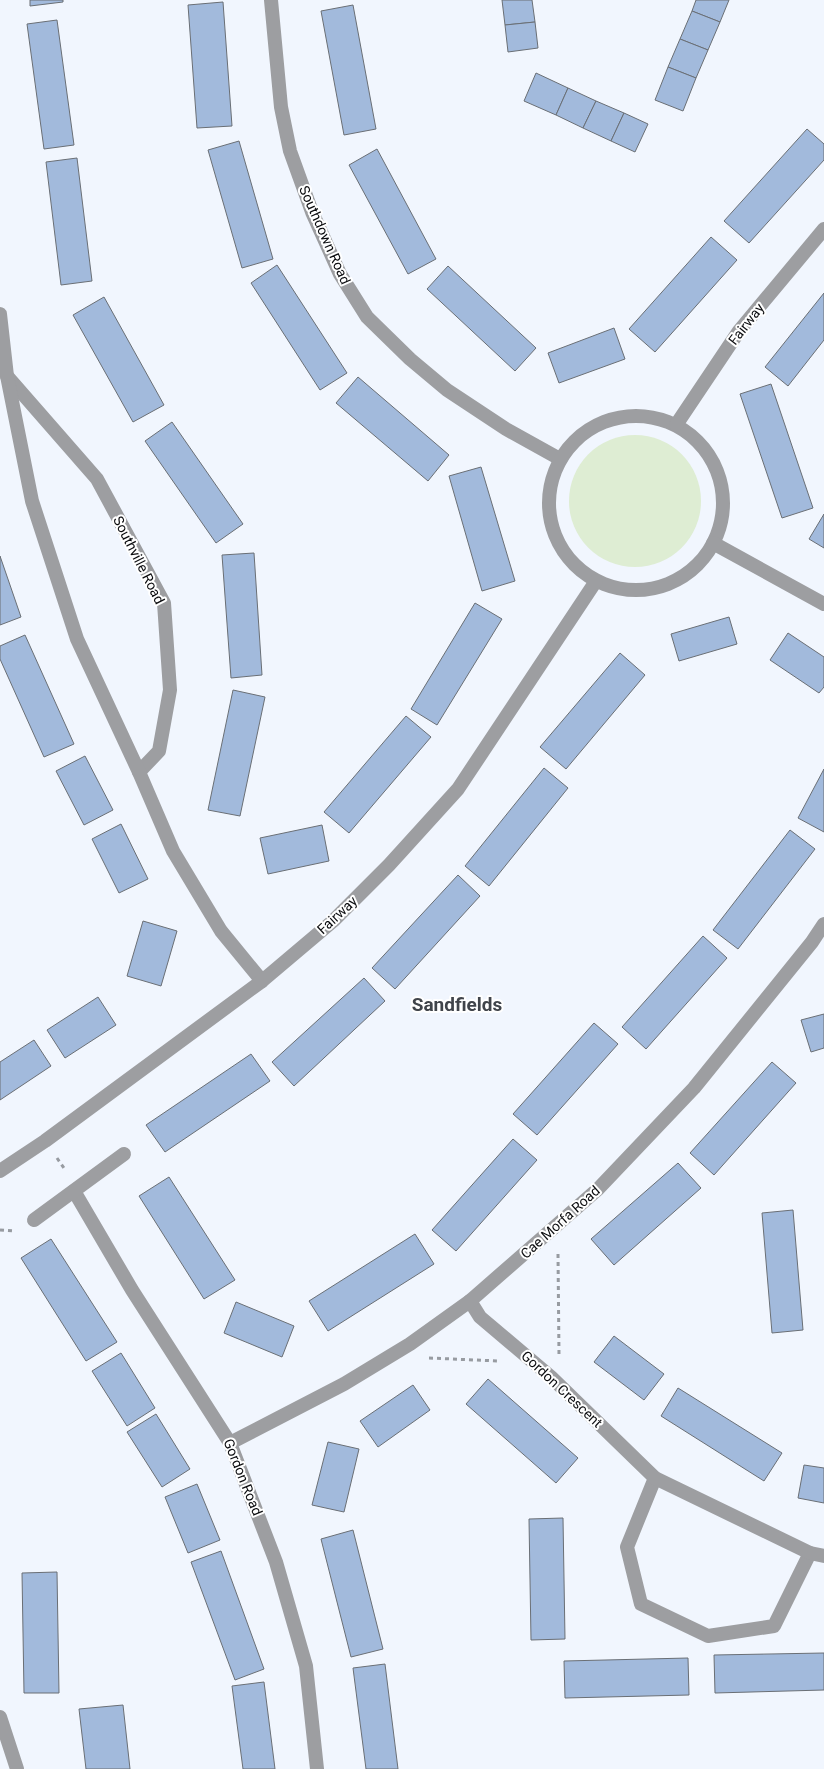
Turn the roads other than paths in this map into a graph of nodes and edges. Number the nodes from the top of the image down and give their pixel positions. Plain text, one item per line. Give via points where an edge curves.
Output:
1 (271, 0) edge
2 (824, 229) edge
3 (0, 314) edge
4 (7, 376) junction
5 (676, 425) junction
6 (560, 459) junction
7 (713, 543) junction
8 (596, 581) junction
9 (824, 604) edge
10 (139, 772) junction
11 (824, 924) edge
12 (818, 946) edge
13 (262, 981) junction
14 (124, 1154) dead end
15 (0, 1170) edge
16 (74, 1191) junction
17 (34, 1220) dead end
18 (470, 1301) junction
19 (230, 1442) junction
20 (655, 1478) junction
21 (817, 1554) edge
22 (0, 1717) edge
23 (17, 1769) edge
24 (317, 1769) edge

1 - 6 street, Southdown Road via 281,107 290,151 312,212 340,274 358,303 410,359 447,390 506,429
2 - 5 street, Fairway via 738,331
3 - 4 street
4 - 10 street via 32,501 77,639
4 - 10 street, Southville Road via 97,479 164,603 170,690 159,751
5 - 6 street via 634,415 612,419 591,428 574,441
5 - 7 street via 695,438 710,456 720,477 723,499 721,522
6 - 8 street via 552,478 550,518 565,555
7 - 8 street via 700,562 683,576 662,586 632,590
7 - 9 street
8 - 13 street, Fairway via 458,789 389,865 332,921
10 - 13 street via 173,851 221,932
11 - 12 street, Cae Morfa Road
12 - 18 street, Cae Morfa Road via 694,1088 598,1189
13 - 15 street, Fairway via 45,1141
14 - 16 street
16 - 17 street
16 - 19 street, Gordon Road via 132,1290
18 - 19 street, Cae Morfa Road via 410,1344 344,1384
18 - 20 street, Gordon Crescent via 480,1317 551,1376
19 - 24 street, Gordon Road via 276,1562 306,1666
20 - 21 street, Gordon Crescent
20 - 21 street, Gordon Crescent via 627,1547 641,1604 708,1636 774,1626
22 - 23 street

